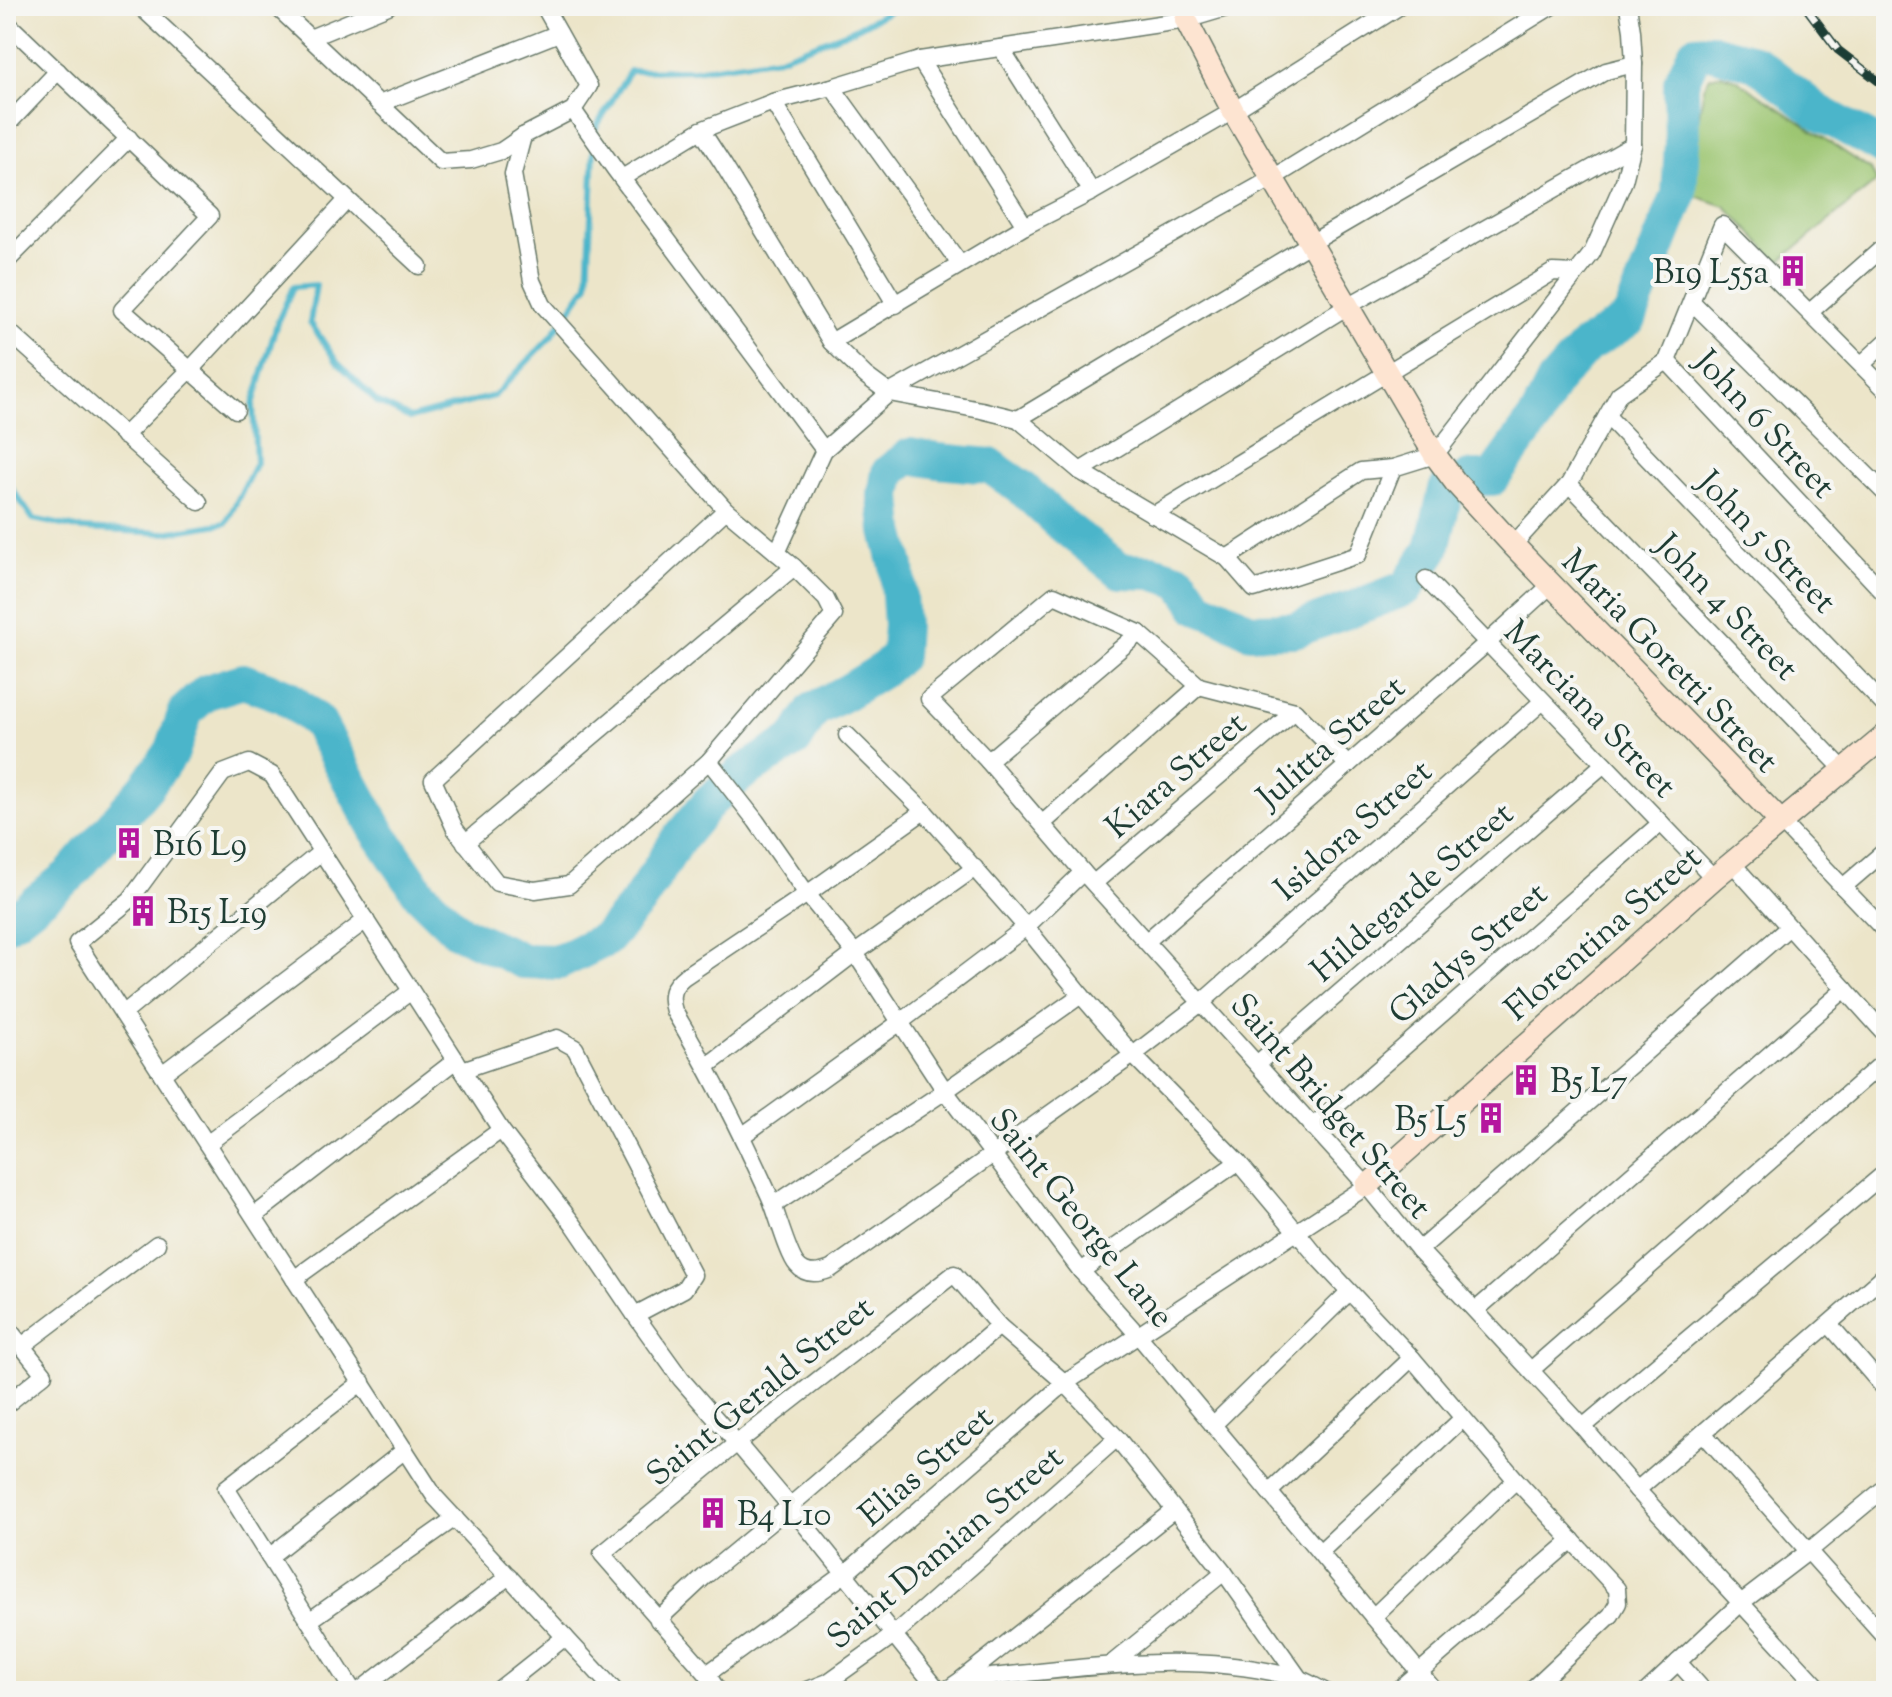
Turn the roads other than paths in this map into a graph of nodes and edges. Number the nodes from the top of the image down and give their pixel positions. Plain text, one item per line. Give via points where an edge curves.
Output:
1 (140, 6) edge
2 (276, 6) edge
3 (388, 6) edge
4 (544, 6) edge
5 (1233, 6) edge
6 (1400, 6) edge
7 (1552, 6) edge
8 (1628, 6) edge
9 (1186, 20) junction
10 (6, 22) edge
11 (559, 33) junction
12 (310, 38) junction
13 (1001, 48) junction
14 (920, 60) junction
15 (1634, 64) junction
16 (58, 71) junction
17 (832, 87) junction
18 (773, 102) junction
19 (379, 104) junction
20 (573, 110) junction
21 (1233, 111) junction
22 (6, 126) edge
23 (701, 130) junction
24 (523, 136) junction
25 (129, 138) junction
26 (1633, 145) junction
27 (622, 178) junction
28 (1273, 178) junction
29 (1092, 192) junction
30 (347, 200) junction
31 (1025, 226) junction
32 (1311, 243) junction
33 (1886, 245) edge
34 (6, 262) edge
35 (960, 264) junction
36 (419, 266) dead end
37 (1576, 273) junction
38 (1692, 302) junction
39 (896, 305) junction
40 (1348, 306) junction
41 (1810, 312) junction
42 (6, 329) edge
43 (831, 342) junction
44 (1886, 342) edge
45 (1667, 361) junction
46 (1862, 364) junction
47 (189, 371) junction
48 (1387, 372) junction
49 (1886, 390) edge
50 (889, 393) junction
51 (236, 410) dead end
52 (1607, 416) junction
53 (1018, 419) junction
54 (124, 436) junction
55 (824, 450) junction
56 (1435, 455) junction
57 (1393, 468) junction
58 (1080, 471) junction
59 (1569, 484) junction
60 (1886, 494) edge
61 (199, 502) dead end
62 (726, 510) junction
63 (1153, 515) junction
64 (1513, 545) junction
65 (777, 553) junction
66 (1227, 558) junction
67 (794, 567) junction
68 (1426, 579) dead end
69 (1551, 585) junction
70 (1886, 595) edge
71 (1139, 633) junction
72 (1487, 643) junction
73 (1199, 686) junction
74 (1543, 701) junction
75 (1886, 707) edge
76 (1295, 711) junction
77 (847, 735) dead end
78 (1886, 735) edge
79 (988, 761) junction
80 (1604, 764) junction
81 (713, 765) junction
82 (1348, 765) junction
83 (1844, 770) junction
84 (924, 811) junction
85 (1781, 822) junction
86 (1043, 823) junction
87 (1661, 823) junction
88 (465, 843) junction
89 (1886, 850) edge
90 (321, 852) junction
91 (1732, 863) junction
92 (975, 868) junction
93 (1089, 878) junction
94 (1714, 878) junction
95 (1843, 887) junction
96 (807, 894) junction
97 (366, 920) junction
98 (1026, 927) junction
99 (1789, 927) junction
100 (1886, 932) edge
101 (1147, 941) junction
102 (855, 953) junction
103 (1845, 989) junction
104 (411, 991) junction
105 (1081, 995) junction
106 (1201, 1003) junction
107 (123, 1014) junction
108 (899, 1023) junction
109 (1886, 1035) edge
110 (1133, 1055) junction
111 (1886, 1060) edge
112 (1258, 1063) junction
113 (459, 1065) junction
114 (707, 1066) junction
115 (162, 1074) junction
116 (945, 1091) junction
117 (1312, 1127) junction
118 (501, 1130) junction
119 (742, 1136) junction
120 (207, 1144) junction
121 (991, 1154) junction
122 (1238, 1162) junction
123 (1886, 1172) edge
124 (1367, 1186) junction
125 (774, 1205) junction
126 (254, 1216) junction
127 (1296, 1232) junction
128 (157, 1244) dead end
129 (1419, 1250) junction
130 (1081, 1271) junction
131 (1886, 1274) edge
132 (294, 1279) junction
133 (1349, 1292) junction
134 (1476, 1310) junction
135 (635, 1315) junction
136 (1829, 1324) junction
137 (6, 1326) edge
138 (999, 1326) junction
139 (1138, 1335) junction
140 (22, 1346) junction
141 (1412, 1358) junction
142 (1531, 1370) junction
143 (362, 1382) junction
144 (1065, 1383) junction
145 (1886, 1390) edge
146 (6, 1405) edge
147 (1463, 1418) junction
148 (1213, 1425) junction
149 (1583, 1427) junction
150 (1703, 1433) junction
151 (1117, 1438) junction
152 (737, 1443) junction
153 (405, 1450) junction
154 (1516, 1480) junction
155 (1886, 1487) edge
156 (1637, 1490) junction
157 (1269, 1492) junction
158 (790, 1506) junction
159 (1174, 1510) junction
160 (455, 1518) junction
161 (1572, 1540) junction
162 (1809, 1551) junction
163 (1320, 1552) junction
164 (269, 1557) junction
165 (1224, 1572) junction
166 (846, 1573) junction
167 (509, 1576) junction
168 (1742, 1602) junction
169 (1373, 1617) junction
170 (658, 1620) junction
171 (309, 1621) junction
172 (895, 1634) junction
173 (565, 1637) junction
174 (1886, 1638) edge
175 (1678, 1662) junction
176 (1108, 1666) junction
177 (1419, 1672) junction
178 (707, 1674) junction
179 (1299, 1678) junction
180 (961, 1680) junction
181 (356, 1691) edge
182 (497, 1691) edge
183 (615, 1691) edge
184 (718, 1691) edge
185 (805, 1691) edge
186 (939, 1691) edge
187 (945, 1691) edge
188 (1324, 1691) edge
189 (1395, 1691) edge
190 (1435, 1691) edge
191 (1530, 1691) edge
192 (1647, 1691) edge
193 (1704, 1691) edge
194 (1822, 1691) edge

1 - 30 street
2 - 12 street
3 - 12 street
4 - 11 street
5 - 9 street
6 - 21 street
7 - 28 street
8 - 15 street
9 - 13 street
9 - 21 street, Maria Goretti Street
10 - 16 street
11 - 19 street
11 - 20 street via 589,86
12 - 19 street
13 - 14 street
13 - 29 street
14 - 17 street
14 - 31 street
15 - 26 street
15 - 32 street via 1606,71
16 - 22 street
16 - 25 street
17 - 18 street
17 - 35 street
18 - 23 street
18 - 39 street
19 - 24 street via 441,162 501,151
20 - 24 street
20 - 27 street
21 - 28 street, Maria Goretti Street
21 - 29 street
23 - 27 street
23 - 43 street
24 - 62 street via 513,174 532,281 543,305
25 - 34 street
25 - 47 street via 210,216 122,310
26 - 37 street via 1624,181 1592,253
26 - 40 street
27 - 55 street
28 - 32 street, Maria Goretti Street
28 - 50 street
29 - 31 street
30 - 36 street
30 - 47 street
31 - 35 street
32 - 40 street, Maria Goretti Street
32 - 53 street
33 - 41 street
35 - 39 street
37 - 48 street via 1553,272
37 - 56 street
38 - 41 street via 1722,225
38 - 45 street
38 - 60 street
39 - 43 street
40 - 48 street, Maria Goretti Street
40 - 58 street
41 - 46 street
42 - 54 street
43 - 50 street
44 - 46 street
45 - 52 street via 1619,394
45 - 70 street, John 6 Street
46 - 49 street
47 - 51 street
47 - 54 street
48 - 56 street, Maria Goretti Street
48 - 63 street
50 - 53 street
50 - 55 street
52 - 59 street
52 - 75 street, John 5 Street
53 - 58 street
54 - 61 street
55 - 65 street
56 - 57 street
56 - 64 street, Maria Goretti Street
57 - 66 street via 1361,471
57 - 66 street via 1358,555 1254,589
58 - 63 street
59 - 64 street
59 - 83 street, John 4 Street
62 - 65 street
62 - 88 street via 433,780
63 - 66 street
64 - 69 street, Maria Goretti Street
65 - 67 street
67 - 81 street via 826,599 834,615
67 - 88 street
68 - 72 street, Marciana Street
69 - 72 street, Julitta Street
69 - 85 street, Maria Goretti Street
71 - 73 street
71 - 79 street
71 - 79 street, Saint Bridget Street via 1054,595 929,699
72 - 74 street, Marciana Street
72 - 82 street, Julitta Street
73 - 76 street
73 - 86 street
74 - 80 street, Marciana Street
74 - 106 street, Isidora Street
76 - 82 street
76 - 93 street, Kiara Street
77 - 84 street
78 - 83 street, Florentina Street
79 - 86 street, Saint Bridget Street
80 - 87 street, Marciana Street
80 - 112 street, Hildegarde Street
81 - 88 street via 569,885 535,890 497,883
81 - 96 street, Saint George Lane
82 - 101 street, Julitta Street
83 - 85 street, Florentina Street
84 - 92 street
84 - 96 street
85 - 91 street, Florentina Street
85 - 95 street
86 - 93 street, Saint Bridget Street
87 - 94 street, Marciana Street
87 - 117 street, Gladys Street
89 - 95 street
90 - 97 street
90 - 107 street
90 - 107 street via 272,775 249,763 223,773 130,900 77,943
91 - 94 street, Florentina Street
91 - 99 street
92 - 98 street
92 - 102 street
93 - 98 street, Kiara Street
93 - 101 street, Saint Bridget Street
94 - 124 street, Florentina Street
95 - 100 street
96 - 102 street, Saint George Lane
96 - 114 street, Isidora Street via 676,983 674,1011
97 - 104 street
97 - 115 street
98 - 105 street
98 - 108 street, Kiara Street
99 - 103 street
99 - 129 street
101 - 106 street, Saint Bridget Street
102 - 108 street, Saint George Lane
102 - 114 street
103 - 109 street
103 - 134 street
104 - 113 street
104 - 120 street
105 - 110 street
105 - 116 street
106 - 110 street, Isidora Street
106 - 112 street, Saint Bridget Street
107 - 115 street
108 - 116 street, Saint George Lane
108 - 119 street, Kiara Street
110 - 121 street, Isidora Street
110 - 122 street
111 - 142 street
112 - 117 street, Saint Bridget Street
113 - 118 street
113 - 126 street
113 - 135 street via 557,1038 575,1048 693,1275 684,1289
114 - 119 street, Isidora Street
115 - 120 street
116 - 121 street, Saint George Lane
116 - 125 street
117 - 124 street, Saint Bridget Street
118 - 132 street
118 - 135 street
119 - 125 street, Isidora Street
120 - 126 street
121 - 125 street, Isidora Street via 826,1271 808,1273 794,1263
121 - 130 street, Saint George Lane
122 - 127 street
122 - 130 street
123 - 149 street
124 - 127 street, Elias Street
124 - 129 street, Saint Bridget Street
126 - 132 street
127 - 133 street
127 - 139 street, Elias Street
128 - 140 street
129 - 134 street, Saint Bridget Street
130 - 139 street, Saint George Lane
131 - 136 street
132 - 143 street
133 - 141 street
133 - 148 street
134 - 142 street, Saint Bridget Street
135 - 152 street
136 - 145 street
136 - 150 street
137 - 140 street
138 - 144 street
138 - 152 street, Saint Gerald Street via 954,1274
138 - 158 street
139 - 144 street, Elias Street
139 - 148 street, Saint George Lane
140 - 146 street via 44,1374
141 - 147 street
141 - 157 street
142 - 149 street, Saint Bridget Street
143 - 153 street
143 - 164 street via 226,1488
144 - 151 street
144 - 166 street, Elias Street
147 - 154 street
147 - 163 street
148 - 157 street, Saint George Lane
149 - 156 street, Saint Bridget Street
150 - 156 street
150 - 162 street
151 - 159 street
151 - 172 street, Saint Damian Street
152 - 158 street
152 - 170 street, Saint Gerald Street via 602,1554
153 - 160 street
153 - 164 street
154 - 161 street
154 - 169 street
155 - 162 street
156 - 168 street, Saint Bridget Street
157 - 163 street, Saint George Lane
158 - 166 street
158 - 170 street
159 - 165 street
159 - 180 street
160 - 167 street
160 - 171 street
161 - 177 street
161 - 191 street via 1617,1589 1618,1603
162 - 168 street
162 - 174 street
163 - 169 street, Saint George Lane
164 - 171 street
165 - 176 street
165 - 179 street
166 - 172 street
166 - 178 street, Elias Street
167 - 173 street
167 - 181 street
168 - 175 street
168 - 194 street, Saint Bridget Street
169 - 177 street, Saint George Lane
170 - 178 street
171 - 181 street
172 - 185 street, Saint Damian Street via 837,1677
172 - 186 street
173 - 182 street
173 - 183 street
175 - 192 street
175 - 193 street
176 - 179 street via 1224,1664
176 - 180 street
177 - 189 street
177 - 190 street, Saint George Lane
178 - 184 street
179 - 188 street
180 - 187 street

